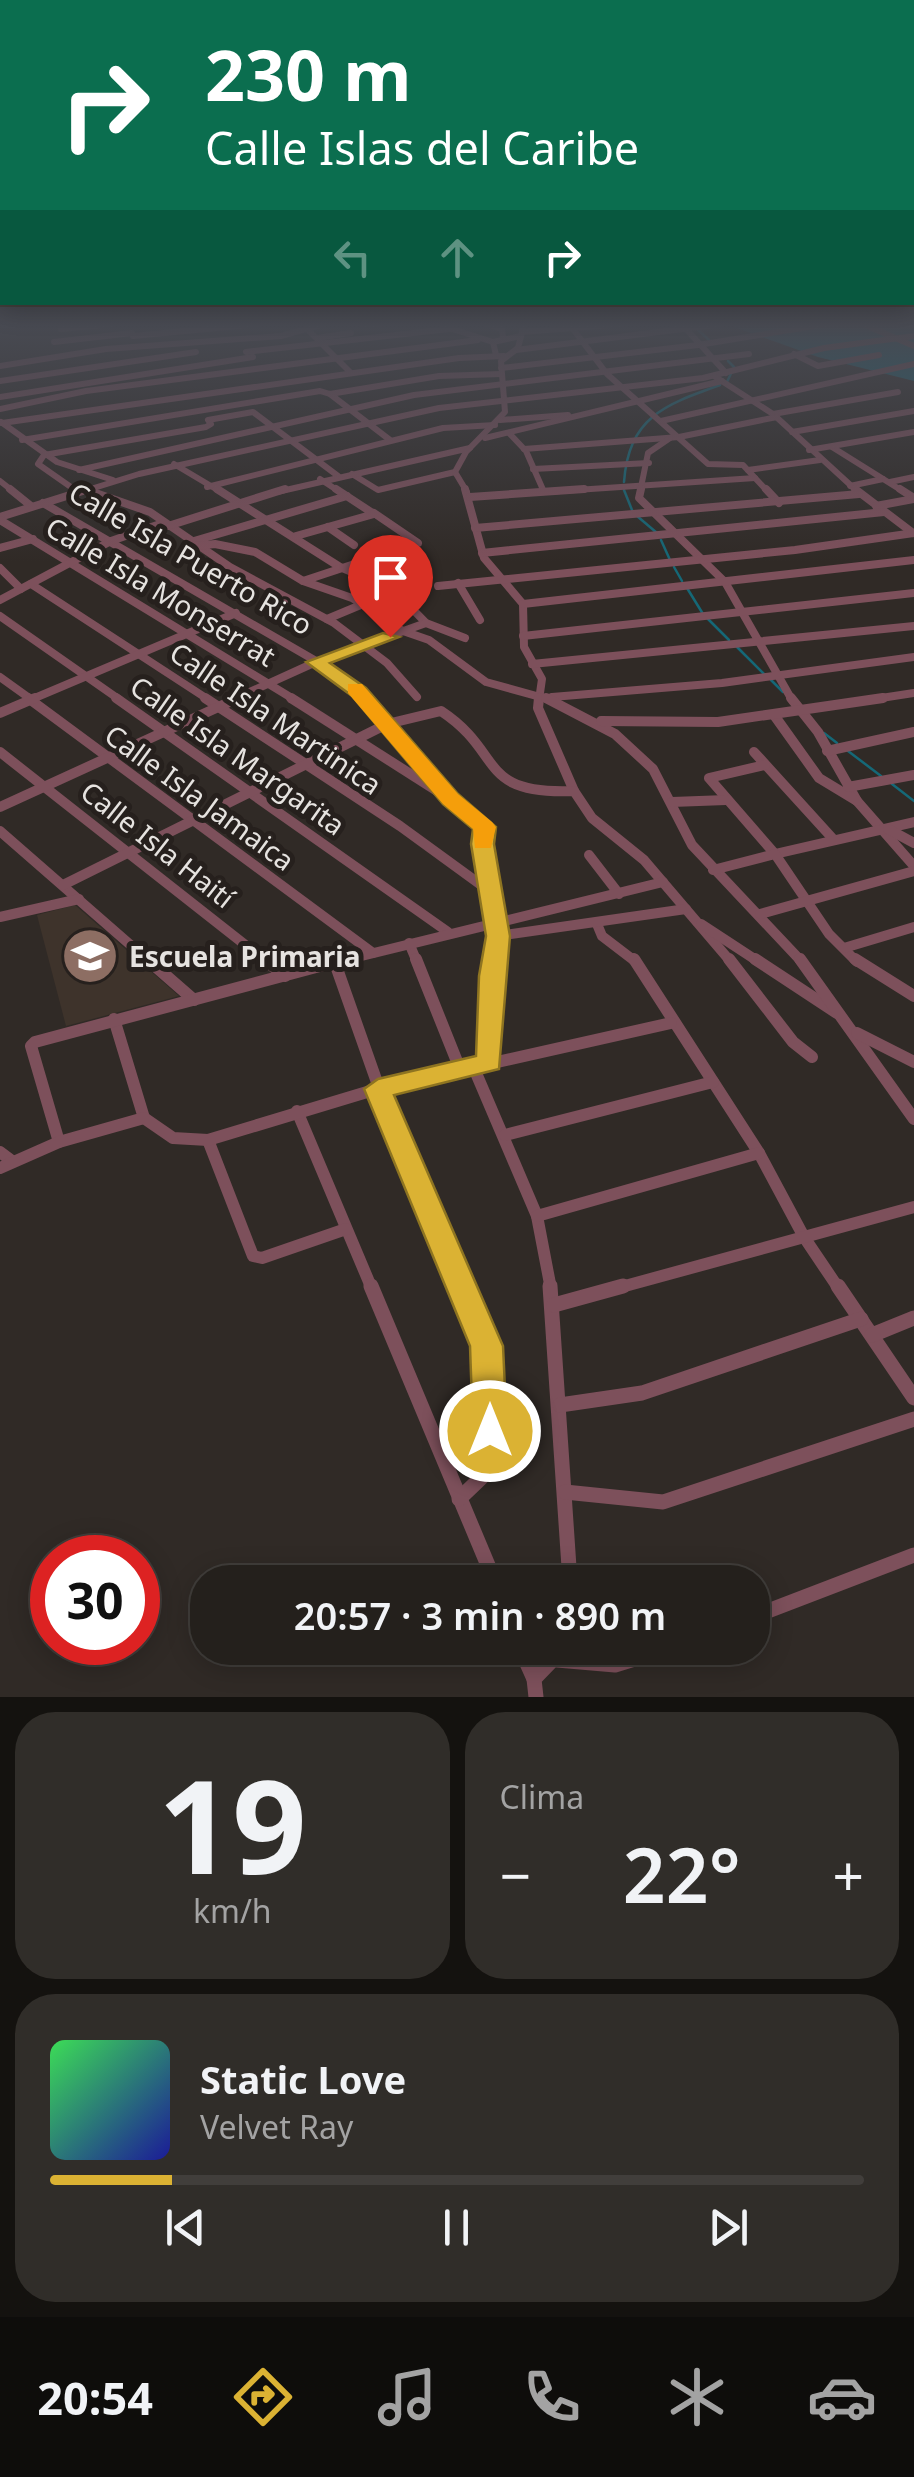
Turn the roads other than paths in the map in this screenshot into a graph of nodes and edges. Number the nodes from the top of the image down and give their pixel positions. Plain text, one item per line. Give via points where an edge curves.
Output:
1 (156, 403) edge
2 (246, 403) edge
3 (341, 403) edge
4 (377, 403) edge
5 (491, 403) edge
6 (506, 403) edge
7 (638, 403) edge
8 (639, 403) edge
9 (738, 403) edge
10 (757, 403) edge
11 (841, 403) edge
12 (348, 409) junction
13 (199, 411) junction
14 (914, 411) edge
15 (588, 413) junction
16 (775, 416) junction
17 (208, 420) junction
18 (661, 421) junction
19 (497, 423) junction
20 (370, 424) junction
21 (275, 425) junction
22 (3, 427) edge
23 (509, 432) junction
24 (792, 432) junction
25 (914, 432) edge
26 (484, 438) junction
27 (674, 438) junction
28 (294, 439) junction
29 (22, 440) junction
30 (390, 440) junction
31 (832, 446) junction
32 (471, 448) junction
33 (524, 449) junction
34 (809, 450) junction
35 (44, 455) junction
36 (160, 455) junction
37 (315, 458) junction
38 (820, 460) junction
39 (648, 463) junction
40 (175, 465) junction
41 (532, 469) junction
42 (80, 470) junction
43 (748, 470) junction
44 (455, 472) junction
45 (352, 474) junction
46 (338, 476) junction
47 (914, 477) edge
48 (756, 478) junction
49 (320, 479) junction
50 (886, 480) junction
51 (0, 481) edge
52 (114, 481) junction
53 (641, 485) junction
54 (850, 486) junction
55 (206, 487) junction
56 (82, 491) junction
57 (544, 492) junction
58 (859, 494) junction
59 (347, 496) junction
60 (470, 497) junction
61 (914, 498) edge
62 (43, 503) junction
63 (779, 503) junction
64 (236, 504) junction
65 (31, 506) junction
66 (876, 506) junction
67 (651, 510) junction
68 (884, 512) junction
69 (374, 513) junction
70 (0, 518) edge
71 (263, 519) junction
72 (914, 524) edge
73 (165, 525) junction
74 (904, 526) junction
75 (328, 527) junction
76 (475, 528) junction
77 (914, 533) edge
78 (676, 536) junction
79 (296, 537) junction
80 (34, 539) junction
81 (111, 541) junction
82 (193, 544) junction
83 (354, 546) dead end
84 (0, 548) edge
85 (482, 553) junction
86 (914, 560) edge
87 (706, 561) junction
88 (72, 562) junction
89 (0, 568) edge
90 (340, 568) junction
91 (502, 576) junction
92 (303, 582) junction
93 (726, 582) junction
94 (32, 584) junction
95 (458, 584) junction
96 (438, 586) dead end
97 (21, 590) junction
98 (914, 593) edge
99 (0, 600) edge
100 (363, 604) junction
101 (523, 604) junction
102 (236, 613) junction
103 (746, 614) junction
104 (0, 616) edge
105 (327, 619) junction
106 (480, 620) dead end
107 (426, 622) junction
108 (914, 626) edge
109 (404, 631) junction
110 (189, 633) junction
111 (524, 636) junction
112 (466, 638) dead end
113 (762, 644) junction
114 (366, 646) junction
115 (139, 654) junction
116 (914, 657) edge
117 (316, 662) junction
118 (532, 664) junction
119 (781, 675) junction
120 (0, 676) edge
121 (87, 676) junction
122 (269, 683) junction
123 (914, 693) edge
124 (417, 697) dead end
125 (543, 697) junction
126 (32, 700) junction
127 (219, 706) junction
128 (0, 713) edge
129 (799, 714) junction
130 (774, 715) junction
131 (595, 720) junction
132 (387, 724) junction
133 (166, 731) junction
134 (914, 732) edge
135 (355, 738) junction
136 (827, 751) junction
137 (0, 752) edge
138 (754, 752) dead end
139 (108, 758) junction
140 (304, 763) junction
141 (765, 764) junction
142 (914, 775) edge
143 (45, 787) junction
144 (848, 787) junction
145 (574, 790) junction
146 (249, 791) junction
147 (450, 799) junction
148 (726, 800) junction
149 (857, 801) junction
150 (672, 802) junction
151 (0, 808) edge
152 (194, 820) junction
153 (914, 822) edge
154 (882, 827) junction
155 (0, 831) edge
156 (834, 840) junction
157 (914, 843) edge
158 (129, 853) junction
159 (775, 854) junction
160 (589, 855) dead end
161 (914, 869) edge
162 (713, 870) junction
163 (663, 882) junction
164 (63, 885) junction
165 (493, 894) junction
166 (619, 894) junction
167 (79, 899) junction
168 (808, 900) junction
169 (686, 909) junction
170 (760, 914) junction
171 (2, 918) edge
172 (497, 919) junction
173 (697, 922) junction
174 (597, 924) junction
175 (914, 928) edge
176 (448, 932) junction
177 (498, 936) junction
178 (410, 943) junction
179 (844, 948) junction
180 (373, 952) junction
181 (335, 963) junction
182 (285, 976) junction
183 (914, 996) edge
184 (194, 1000) junction
185 (842, 1016) junction
186 (114, 1020) junction
187 (670, 1023) junction
188 (857, 1033) junction
189 (812, 1057) dead end
190 (490, 1062) junction
191 (914, 1062) edge
192 (466, 1068) junction
193 (713, 1082) junction
194 (378, 1089) junction
195 (298, 1111) junction
196 (144, 1118) junction
197 (914, 1119) edge
198 (505, 1135) junction
199 (208, 1140) junction
200 (59, 1142) junction
201 (759, 1152) junction
202 (4, 1160) edge
203 (914, 1207) edge
204 (536, 1216) junction
205 (346, 1229) junction
206 (804, 1236) junction
207 (554, 1305) junction
208 (914, 1318) edge
209 (862, 1319) junction
210 (872, 1335) junction
211 (914, 1398) edge
212 (560, 1405) junction
213 (914, 1420) edge
214 (565, 1492) junction
215 (459, 1499) junction
216 (914, 1555) edge
217 (488, 1565) edge
218 (569, 1565) edge
219 (770, 1610) edge
220 (553, 1665) edge
221 (582, 1665) edge
222 (622, 1665) edge
223 (535, 1688) edge

1 - 22 street
2 - 13 street
3 - 12 street
4 - 12 street
5 - 20 street
6 - 19 street
7 - 15 street
8 - 18 street
9 - 18 street
10 - 16 street
11 - 16 street
12 - 20 street
12 - 21 street
13 - 17 street
13 - 29 street
14 - 24 street
15 - 19 street
15 - 23 street
16 - 24 street
16 - 27 street
17 - 21 street via 254,412
17 - 35 street via 210,426
18 - 27 street
19 - 26 street
19 - 30 street
20 - 28 street
20 - 30 street
21 - 28 street
21 - 36 street
22 - 29 street
23 - 26 street
23 - 33 street
24 - 34 street
25 - 31 street
26 - 32 street
27 - 33 street
27 - 39 street via 648,453
27 - 43 street via 712,466 740,464
28 - 37 street
28 - 40 street
29 - 35 street
30 - 37 street
31 - 34 street
31 - 50 street
32 - 44 street
32 - 45 street
33 - 41 street
34 - 38 street
35 - 42 street
35 - 56 street via 38,464
36 - 40 street
36 - 42 street
37 - 46 street
37 - 55 street
38 - 43 street
38 - 54 street
39 - 41 street
39 - 53 street
40 - 52 street
40 - 55 street
41 - 57 street
42 - 52 street
43 - 48 street
44 - 45 street via 378,490
44 - 60 street
45 - 46 street
46 - 49 street
47 - 50 street
48 - 53 street
48 - 63 street
49 - 59 street
49 - 64 street
50 - 54 street
50 - 61 street
51 - 65 street, Calle Isla Puerto Rico
52 - 56 street
53 - 57 street
53 - 67 street via 638,495
54 - 58 street
55 - 64 street
56 - 62 street
56 - 73 street via 139,507
57 - 60 street
58 - 63 street
58 - 66 street
59 - 69 street
59 - 71 street
60 - 76 street
61 - 66 street
62 - 65 street
62 - 81 street, Calle Isla Puerto Rico
63 - 67 street
64 - 71 street
64 - 73 street
65 - 70 street
66 - 68 street
67 - 76 street
67 - 78 street
68 - 74 street
68 - 78 street
69 - 75 street
69 - 90 street via 418,543
70 - 80 street, Calle Isla Monserrat
71 - 79 street
71 - 82 street
72 - 74 street
73 - 81 street
73 - 82 street
74 - 77 street
75 - 79 street
75 - 83 street
76 - 85 street
77 - 87 street
78 - 85 street
78 - 87 street
79 - 90 street
80 - 84 street
80 - 88 street, Calle Isla Monserrat
81 - 88 street
81 - 102 street, Calle Isla Puerto Rico
82 - 92 street via 241,547
82 - 105 street
85 - 91 street
86 - 93 street
87 - 91 street
87 - 93 street
88 - 94 street
88 - 110 street, Calle Isla Monserrat
89 - 97 street
90 - 92 street
90 - 107 street via 394,590
91 - 95 street
91 - 101 street
92 - 100 street
93 - 101 street
93 - 103 street
94 - 97 street
94 - 115 street, Calle Isla Martinica
95 - 96 street
95 - 106 street
97 - 99 street
98 - 103 street
100 - 105 street
100 - 109 street
101 - 111 street
102 - 110 street
102 - 117 street, Calle Isla Puerto Rico
103 - 111 street
103 - 113 street
104 - 121 street, Calle Isla Margarita
105 - 114 street
107 - 109 street
107 - 112 street
108 - 113 street
109 - 114 street
109 - 125 street via 429,640 486,682
110 - 115 street
110 - 122 street, Calle Isla Monserrat
111 - 118 street
113 - 118 street
113 - 119 street
114 - 117 street
114 - 124 street
115 - 121 street
115 - 127 street, Calle Isla Martinica
116 - 119 street
117 - 122 street
117 - 132 street, Calle Isla Puerto Rico via 347,682
118 - 125 street
119 - 125 street
119 - 129 street
120 - 126 street, Calle Isla Jamaica
121 - 126 street
121 - 133 street, Calle Isla Margarita
122 - 127 street
122 - 135 street, Calle Isla Monserrat
123 - 129 street
125 - 131 street
125 - 145 street via 540,715
126 - 128 street
126 - 139 street, Calle Isla Jamaica
127 - 133 street
127 - 140 street, Calle Isla Martinica
129 - 130 street
129 - 136 street
130 - 131 street via 632,726
130 - 149 street via 826,786
131 - 150 street via 653,768
132 - 135 street
132 - 145 street via 441,711 524,790
132 - 147 street, Calle Isla Puerto Rico
133 - 139 street
133 - 146 street, Calle Isla Margarita
134 - 136 street
135 - 140 street
135 - 147 street, Calle Isla Monserrat
136 - 144 street
137 - 143 street, Calle Isla Haití
138 - 141 street
139 - 143 street
139 - 152 street, Calle Isla Jamaica
140 - 146 street
140 - 165 street, Calle Isla Martinica
141 - 148 street via 709,778
141 - 156 street
142 - 144 street
143 - 151 street
143 - 158 street, Calle Isla Haití
144 - 149 street
145 - 163 street via 592,818
146 - 152 street
146 - 176 street, Calle Isla Margarita
147 - 165 street, Calle Isla Puerto Rico via 484,827
148 - 150 street
148 - 159 street
149 - 154 street
150 - 162 street via 692,845
152 - 158 street
152 - 180 street, Calle Isla Jamaica
153 - 154 street
154 - 156 street
154 - 157 street
154 - 161 street
155 - 164 street
156 - 159 street
158 - 164 street
158 - 182 street, Calle Isla Haití
159 - 162 street
159 - 168 street
160 - 166 street
161 - 168 street
162 - 170 street
163 - 166 street
163 - 169 street
164 - 167 street
165 - 172 street, Calle Isla Puerto Rico
166 - 172 street
167 - 171 street
167 - 184 street
168 - 170 street
168 - 179 street
169 - 173 street
169 - 174 street
170 - 185 street
172 - 176 street
172 - 177 street, Calle Isla Puerto Rico
173 - 185 street
173 - 189 street
174 - 177 street
174 - 187 street via 602,936 633,958
175 - 179 street
176 - 178 street
177 - 190 street, Calle Isla Puerto Rico
178 - 180 street
178 - 192 street
179 - 183 street
180 - 181 street
181 - 182 street
181 - 194 street
182 - 184 street
184 - 186 street
185 - 188 street
186 - 196 street
186 - 200 street via 32,1043
187 - 190 street
187 - 193 street
188 - 191 street
188 - 197 street
190 - 192 street
192 - 194 street
192 - 198 street
193 - 198 street
193 - 201 street
194 - 195 street
194 - 215 street via 486,1346 492,1402 488,1460 481,1478
195 - 199 street
195 - 205 street
196 - 199 street via 173,1138
196 - 200 street
198 - 204 street
199 - 205 street via 258,1259
200 - 202 street
201 - 204 street
201 - 206 street
203 - 206 street
204 - 207 street
205 - 215 street
206 - 207 street
206 - 209 street
207 - 212 street
208 - 210 street
209 - 210 street
209 - 212 street via 642,1393
210 - 211 street
212 - 214 street
213 - 214 street via 663,1502
214 - 218 street
215 - 217 street
216 - 219 street
220 - 223 street
221 - 222 street

